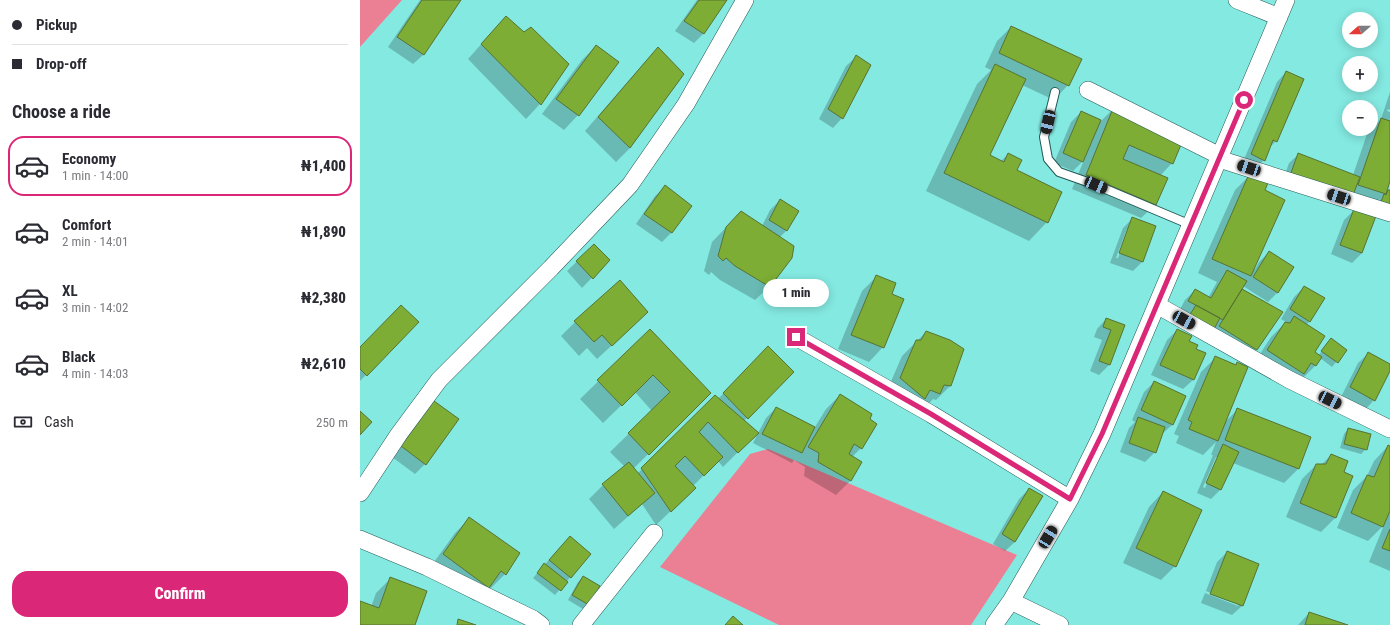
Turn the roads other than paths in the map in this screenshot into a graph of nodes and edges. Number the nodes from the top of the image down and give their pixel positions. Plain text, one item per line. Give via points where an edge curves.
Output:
1 (745, 0) edge
2 (1237, 0) edge
3 (1286, 0) edge
4 (1278, 17) junction
5 (1088, 90) dead end
6 (1054, 92) dead end
7 (1220, 157) junction
8 (1390, 213) edge
9 (1191, 225) junction
10 (1157, 306) junction
11 (796, 337) dead end
12 (1390, 429) edge
13 (360, 492) edge
14 (1070, 499) junction
15 (654, 533) dead end
16 (360, 539) edge
17 (1011, 601) junction
18 (541, 625) edge
19 (581, 625) edge
20 (994, 625) edge
21 (1060, 625) edge

1 - 13 street via 686,104 630,185 439,380
2 - 4 street
3 - 4 street
4 - 7 street
5 - 7 street
6 - 9 lane via 1044,137 1048,159 1059,172
7 - 8 street
7 - 9 street
9 - 10 street
10 - 12 street via 1290,380
10 - 14 street via 1102,434
11 - 14 street via 931,414
14 - 17 street
15 - 19 street
16 - 18 street via 427,567
17 - 20 street
17 - 21 street

